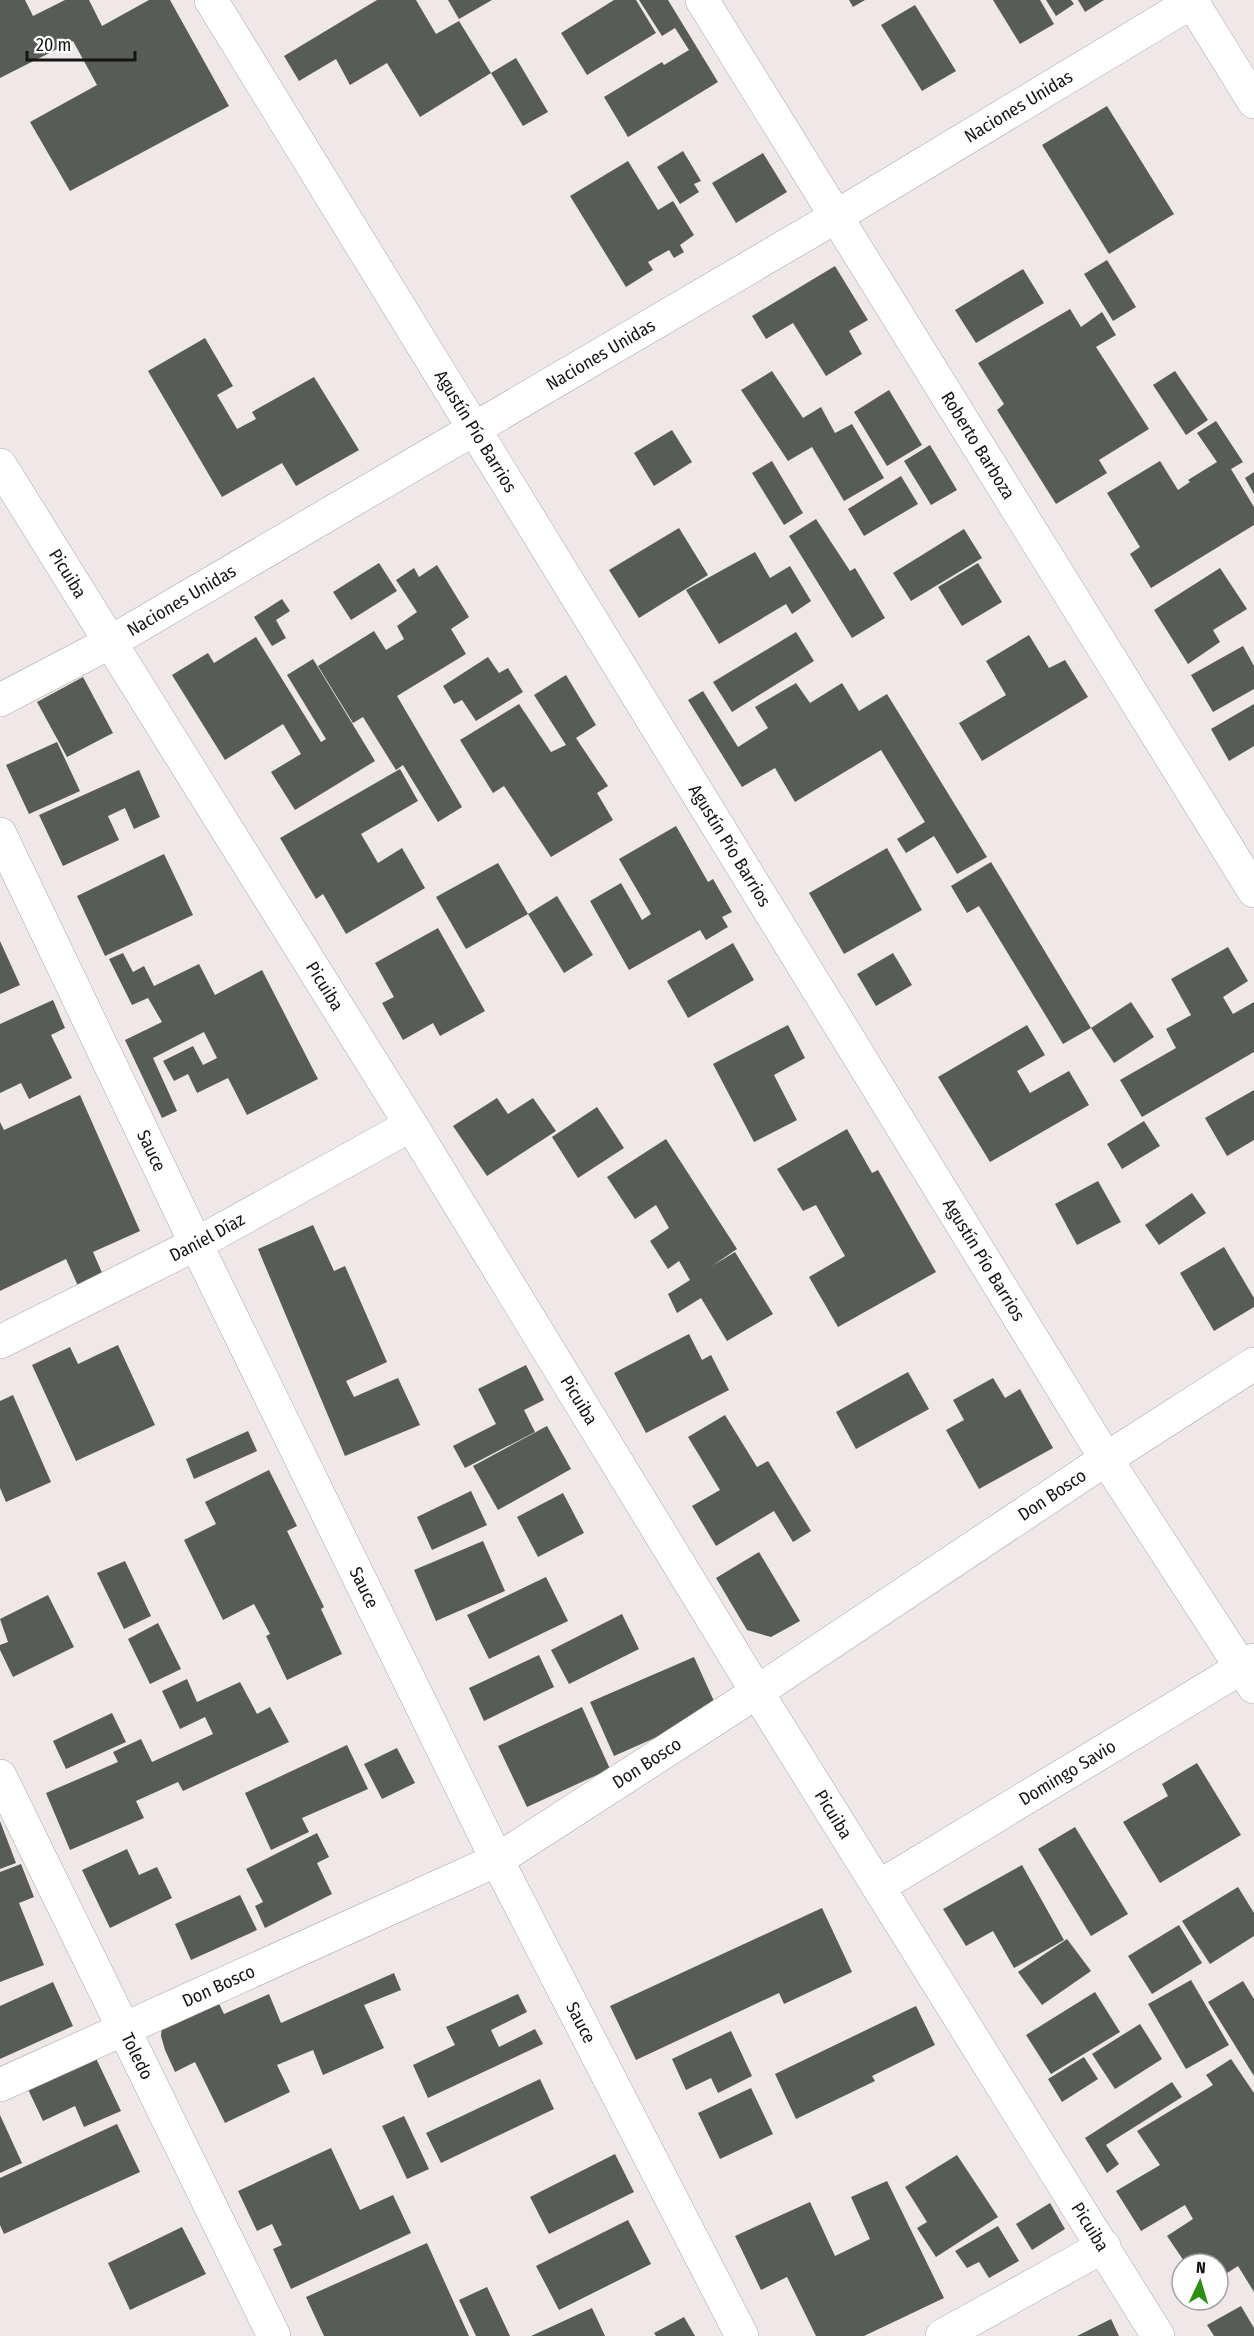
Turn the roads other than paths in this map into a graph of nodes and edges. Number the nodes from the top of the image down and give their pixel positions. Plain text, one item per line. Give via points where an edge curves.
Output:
1 (211, 0) edge
2 (702, 0) edge
3 (1193, 1) edge
4 (1254, 102) edge
5 (837, 216) junction
6 (476, 427) junction
7 (0, 465) edge
8 (109, 643) junction
9 (0, 700) edge
10 (0, 834) edge
11 (1254, 891) edge
12 (411, 1125) junction
13 (196, 1244) junction
14 (0, 1342) edge
15 (1254, 1364) edge
16 (1106, 1459) junction
17 (1250, 1671) edge
18 (758, 1692) junction
19 (0, 1776) edge
20 (497, 1860) junction
21 (880, 1886) junction
22 (124, 2028) junction
23 (0, 2085) edge
24 (1104, 2246) junction
25 (274, 2336) edge
26 (742, 2336) edge
27 (942, 2336) edge
28 (1158, 2336) edge

1 - 6 street, Agustín Pío Barrios
2 - 5 street, Roberto Barboza
3 - 4 street
3 - 5 street, Naciones Unidas
5 - 6 street, Naciones Unidas
5 - 11 street, Roberto Barboza
6 - 8 street, Naciones Unidas
6 - 16 street, Agustín Pío Barrios
7 - 8 street, Picuiba
8 - 9 street, Naciones Unidas
8 - 12 street, Picuiba
10 - 13 street, Sauce
12 - 13 street, Daniel Díaz
12 - 18 street, Picuiba
13 - 14 street, Daniel Díaz
13 - 20 street, Sauce
15 - 16 street, Don Bosco
16 - 17 street, Agustín Pío Barrios
16 - 18 street, Don Bosco
17 - 21 street, Domingo Savio
18 - 20 street, Don Bosco
18 - 21 street, Picuiba
19 - 22 street, Toledo
20 - 22 street, Don Bosco
20 - 26 street, Sauce
21 - 24 street, Picuiba
22 - 23 street, Don Bosco
22 - 25 street, Toledo
24 - 27 street
24 - 28 street, Picuiba

